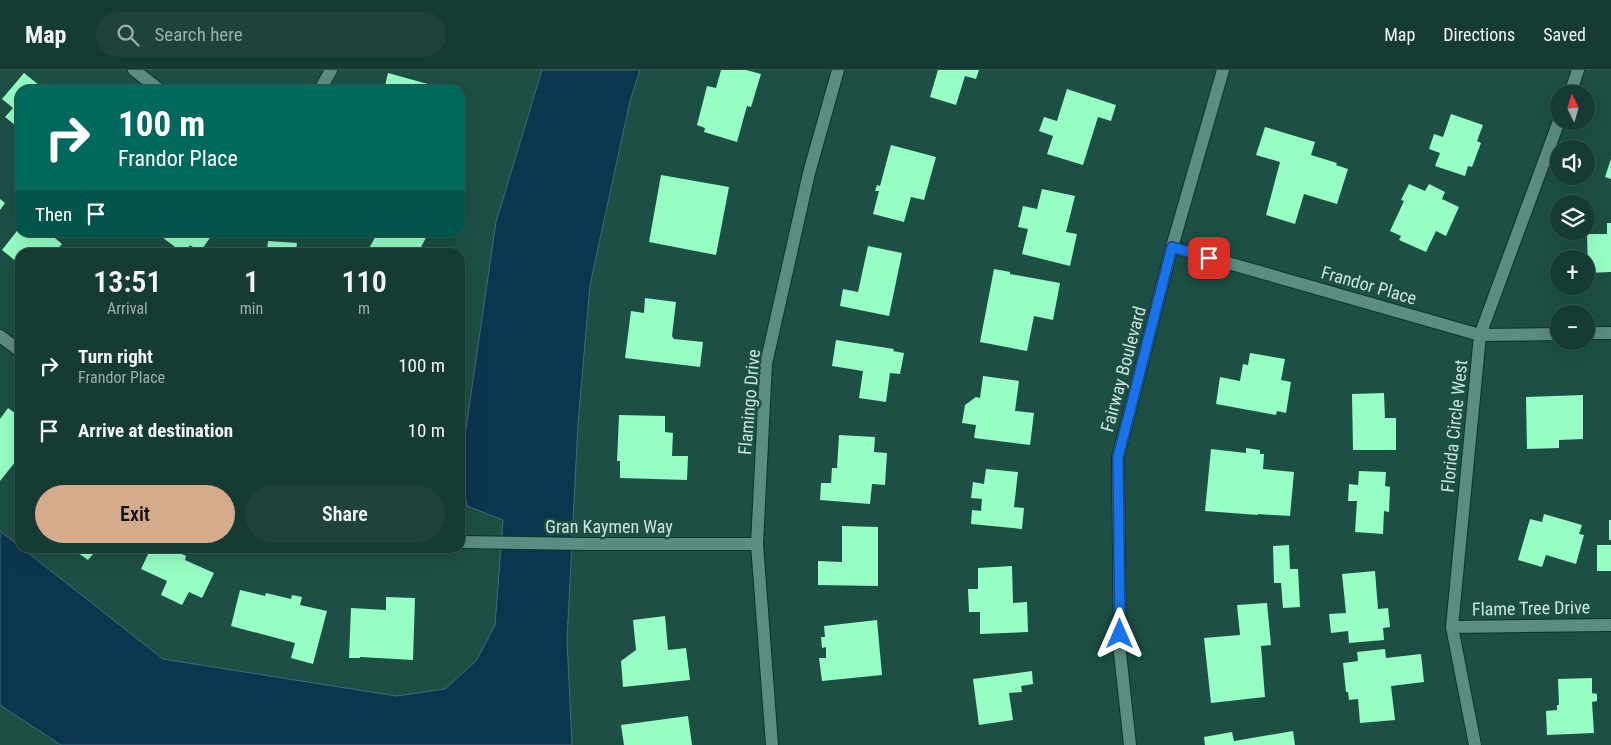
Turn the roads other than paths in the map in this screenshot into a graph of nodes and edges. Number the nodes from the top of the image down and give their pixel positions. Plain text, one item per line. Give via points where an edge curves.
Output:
1 (134, 70) edge
2 (331, 70) edge
3 (838, 70) edge
4 (1223, 70) edge
5 (1578, 70) edge
6 (154, 85) edge
7 (323, 85) edge
8 (1573, 85) edge
9 (1556, 130) edge
10 (1172, 247) junction
11 (1595, 333) edge
12 (1611, 333) edge
13 (1550, 334) edge
14 (1480, 335) junction
15 (0, 336) edge
16 (15, 347) edge
17 (465, 542) edge
18 (757, 544) junction
19 (1611, 625) edge
20 (1452, 627) junction
21 (772, 745) edge
22 (1130, 745) edge
23 (1474, 745) edge

1 - 6 street
2 - 7 street
3 - 18 street, Flamingo Drive via 809,173 766,364
4 - 10 street, Fairway Boulevard
5 - 8 street
9 - 14 street, Florida Circle West
10 - 14 street, Frandor Place
10 - 22 street, Fairway Boulevard via 1118,457 1120,653
11 - 12 street
13 - 14 street, Frandor Place
14 - 20 street, Florida Circle West
15 - 16 street
17 - 18 street, Gran Kaymen Way
18 - 21 street, Flamingo Drive
19 - 20 street, Flame Tree Drive
20 - 23 street, Florida Circle West

